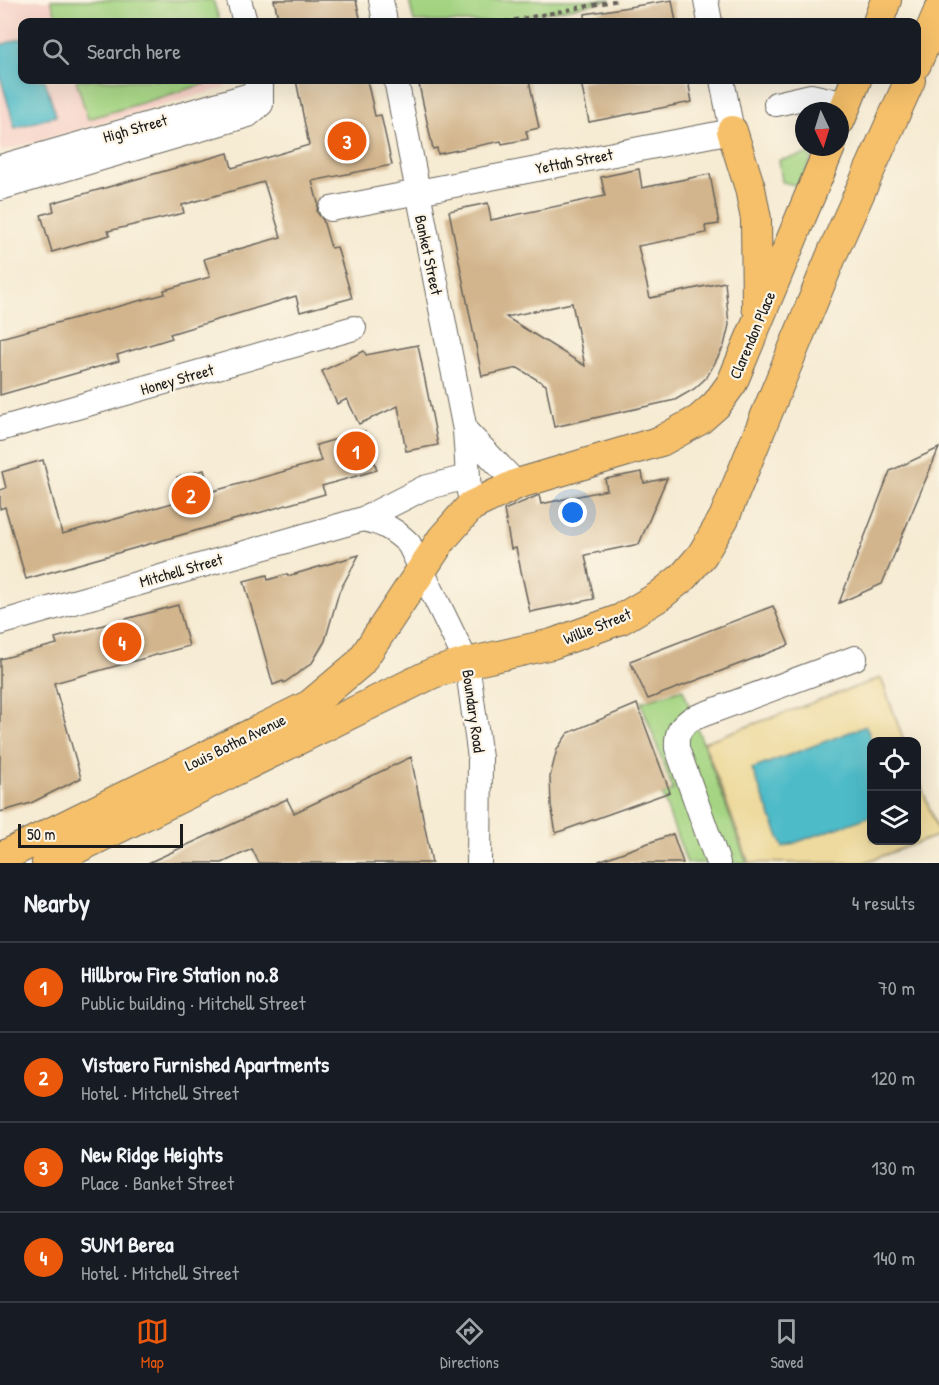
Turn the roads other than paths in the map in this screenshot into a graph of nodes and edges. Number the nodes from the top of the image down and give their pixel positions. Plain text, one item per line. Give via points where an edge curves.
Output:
1 (239, 0) edge
2 (381, 0) edge
3 (706, 0) edge
4 (886, 0) edge
5 (939, 11) edge
6 (244, 18) edge
7 (384, 18) edge
8 (709, 18) edge
9 (879, 18) edge
10 (921, 52) edge
11 (259, 84) edge
12 (261, 84) edge
13 (397, 84) edge
14 (723, 84) edge
15 (908, 84) edge
16 (847, 101) edge
17 (776, 104) dead end
18 (732, 131) junction
19 (826, 156) edge
20 (0, 167) edge
21 (0, 188) edge
22 (416, 192) junction
23 (332, 209) dead end
24 (757, 322) junction
25 (354, 328) dead end
26 (0, 429) edge
27 (465, 430) junction
28 (467, 477) junction
29 (517, 484) junction
30 (471, 506) junction
31 (363, 519) junction
32 (423, 570) junction
33 (0, 623) edge
34 (855, 658) dead end
35 (467, 663) junction
36 (0, 858) edge
37 (47, 863) edge
38 (479, 863) edge
39 (718, 863) edge

1 - 6 street
2 - 7 street
3 - 8 street
4 - 9 main road
5 - 10 main road
11 - 20 street, High Street via 250,95
12 - 21 street via 261,104 248,115
13 - 22 street, Banket Street
14 - 18 street
15 - 35 main road, Willie Street via 820,284 724,518 702,555 658,597 621,619 552,644
16 - 17 street via 811,96
18 - 22 street, Yettah Street
18 - 24 main road via 756,219
19 - 24 main road, Clarendon Place
22 - 23 street, Yettah Street
22 - 27 street, Banket Street
24 - 29 main road, Clarendon Place via 732,383 699,420 661,441
25 - 26 street, Honey Street
27 - 28 street, Banket Street
27 - 29 street
28 - 30 street, Banket Street
28 - 31 street, Mitchell Street via 424,488
29 - 30 main road, Clarendon Place
30 - 32 main road via 442,539
31 - 32 street via 397,531
31 - 33 street, Mitchell Street
32 - 35 street, Boundary Road
32 - 36 main road, Louis Botha Avenue via 360,663 310,705
34 - 39 street via 681,726 677,748
35 - 37 main road, Louis Botha Avenue via 392,692
35 - 38 street, Boundary Road via 480,758

